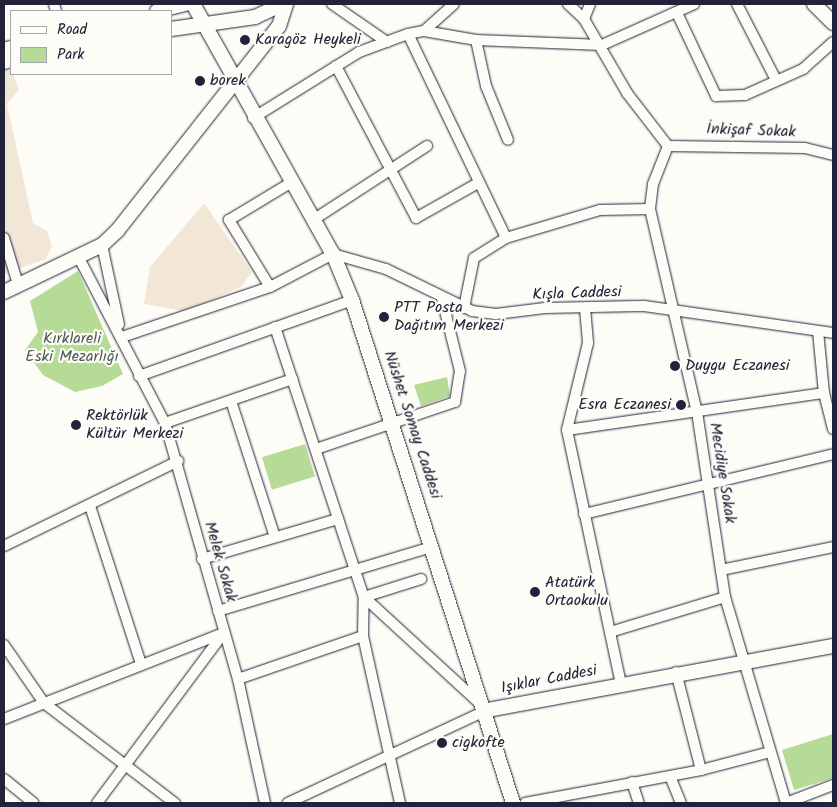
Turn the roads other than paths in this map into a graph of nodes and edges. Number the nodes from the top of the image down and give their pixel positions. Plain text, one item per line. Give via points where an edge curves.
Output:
1 (185, 4) edge
2 (193, 4) edge
3 (284, 4) edge
4 (332, 4) edge
5 (454, 4) edge
6 (568, 4) edge
7 (590, 4) edge
8 (694, 4) edge
9 (737, 4) edge
10 (814, 4) edge
11 (162, 10) edge
12 (253, 10) edge
13 (677, 12) junction
14 (584, 19) junction
15 (833, 23) edge
16 (202, 25) junction
17 (172, 29) edge
18 (424, 31) junction
19 (408, 34) junction
20 (476, 40) junction
21 (387, 42) junction
22 (833, 42) edge
23 (602, 45) junction
24 (336, 66) junction
25 (776, 80) junction
26 (235, 85) junction
27 (253, 118) junction
28 (508, 140) dead end
29 (427, 146) dead end
30 (668, 146) junction
31 (833, 155) edge
32 (389, 167) junction
33 (292, 182) junction
34 (478, 183) junction
35 (650, 209) junction
36 (313, 220) junction
37 (4, 238) edge
38 (506, 238) junction
39 (102, 245) junction
40 (333, 254) junction
41 (78, 256) junction
42 (18, 284) junction
43 (270, 287) junction
44 (4, 292) edge
45 (442, 298) junction
46 (352, 300) junction
47 (464, 308) junction
48 (585, 308) junction
49 (676, 309) junction
50 (275, 327) junction
51 (818, 331) junction
52 (833, 333) edge
53 (122, 337) junction
54 (139, 376) junction
55 (293, 379) junction
56 (824, 393) junction
57 (231, 401) junction
58 (697, 412) junction
59 (394, 421) junction
60 (165, 423) junction
61 (833, 429) edge
62 (567, 430) junction
63 (316, 449) junction
64 (833, 454) edge
65 (178, 462) junction
66 (709, 484) junction
67 (90, 506) junction
68 (584, 514) junction
69 (338, 519) junction
70 (275, 537) junction
71 (4, 546) edge
72 (432, 547) junction
73 (833, 547) edge
74 (202, 558) junction
75 (353, 570) junction
76 (721, 570) junction
77 (421, 579) dead end
78 (725, 596) junction
79 (364, 597) junction
80 (218, 611) junction
81 (610, 632) junction
82 (224, 633) junction
83 (363, 636) junction
84 (4, 645) edge
85 (833, 646) edge
86 (741, 663) junction
87 (141, 664) junction
88 (676, 672) junction
89 (238, 679) junction
90 (621, 683) junction
91 (44, 703) junction
92 (487, 710) junction
93 (4, 718) edge
94 (770, 752) junction
95 (391, 756) junction
96 (125, 761) junction
97 (700, 770) junction
98 (670, 776) junction
99 (4, 779) edge
100 (632, 782) junction
101 (833, 785) edge
102 (34, 803) edge
103 (97, 803) edge
104 (175, 803) edge
105 (266, 803) edge
106 (288, 803) edge
107 (400, 803) edge
108 (513, 803) edge
109 (525, 803) edge
110 (640, 803) edge
111 (681, 803) edge
112 (786, 803) edge

1 - 11 street
2 - 16 street, Nüshet Somay Caddesi
3 - 12 street
3 - 26 street via 279,26
4 - 21 street
5 - 18 street
6 - 14 street
7 - 14 street
8 - 13 street
9 - 25 street
10 - 15 street
12 - 16 street
13 - 23 street
13 - 25 street via 716,96 745,95
14 - 23 street
16 - 17 street
16 - 26 street, Nüshet Somay Caddesi
18 - 19 street
18 - 20 street
19 - 21 street
19 - 34 street
20 - 23 street
20 - 28 street via 486,86
21 - 24 street
22 - 25 street via 803,69
23 - 30 street via 627,93
24 - 27 street
24 - 32 street
26 - 27 street, Nüshet Somay Caddesi
26 - 39 street
27 - 33 street, Nüshet Somay Caddesi
29 - 32 street
30 - 31 street, İnkişaf Sokak via 805,148
30 - 35 street, Mecidiye Sokak via 653,184
32 - 34 street via 416,218
32 - 36 street
33 - 36 street, Nüshet Somay Caddesi
33 - 43 street via 229,220
34 - 38 street
35 - 38 street via 600,210
35 - 49 street, Mecidiye Sokak
36 - 40 street, Nüshet Somay Caddesi
37 - 42 street
38 - 47 street via 474,258
39 - 41 street
39 - 53 street, Melek Sokak
40 - 43 street
40 - 45 street, Kışla Caddesi via 386,269
40 - 46 street, Nüshet Somay Caddesi
41 - 42 street
41 - 53 street, Melek Sokak
42 - 44 street
43 - 53 street
45 - 47 street, Kışla Caddesi
45 - 59 street via 460,370 455,402
46 - 50 street
46 - 59 street, Nüshet Somay Caddesi
47 - 48 street, Kışla Caddesi via 496,314
48 - 49 street, Kışla Caddesi
48 - 62 street via 588,343
49 - 51 street, Kışla Caddesi
49 - 58 street, Mecidiye Sokak
50 - 54 street
50 - 55 street
51 - 52 street, Kışla Caddesi
51 - 56 street
53 - 54 street, Melek Sokak
54 - 60 street, Melek Sokak
55 - 57 street
55 - 63 street
56 - 58 street
56 - 61 street
57 - 60 street
57 - 70 street
58 - 62 street
58 - 66 street, Mecidiye Sokak
59 - 63 street
59 - 72 street, Nüshet Somay Caddesi
60 - 65 street, Melek Sokak
62 - 68 street
63 - 69 street
64 - 66 street
65 - 67 street
65 - 74 street, Melek Sokak
66 - 68 street
66 - 76 street, Mecidiye Sokak
67 - 71 street
67 - 87 street
68 - 81 street
69 - 70 street
69 - 75 street
70 - 74 street
72 - 75 street
72 - 92 street, Nüshet Somay Caddesi via 464,656
73 - 76 street
74 - 80 street, Melek Sokak
75 - 79 street
75 - 80 street
76 - 78 street, Mecidiye Sokak
77 - 79 street
78 - 81 street
78 - 86 street, Mecidiye Sokak
79 - 83 street
79 - 92 street
80 - 82 street, Melek Sokak
81 - 90 street
82 - 87 street
82 - 89 street, Melek Sokak
82 - 96 street
83 - 89 street
83 - 95 street
84 - 91 street
85 - 86 street, Işıklar Caddesi
86 - 88 street, Işıklar Caddesi
86 - 94 street, Mecidiye Sokak
87 - 91 street
88 - 90 street, Işıklar Caddesi
88 - 97 street
89 - 105 street, Melek Sokak
90 - 92 street, Işıklar Caddesi
91 - 93 street
91 - 96 street
92 - 95 street, Işıklar Caddesi
92 - 108 street, Nüshet Somay Caddesi
94 - 97 street
94 - 112 street, Mecidiye Sokak
95 - 106 street, Işıklar Caddesi
95 - 107 street
96 - 103 street
96 - 104 street
97 - 98 street
98 - 100 street
98 - 111 street
99 - 102 street
100 - 109 street
100 - 110 street
101 - 112 street

